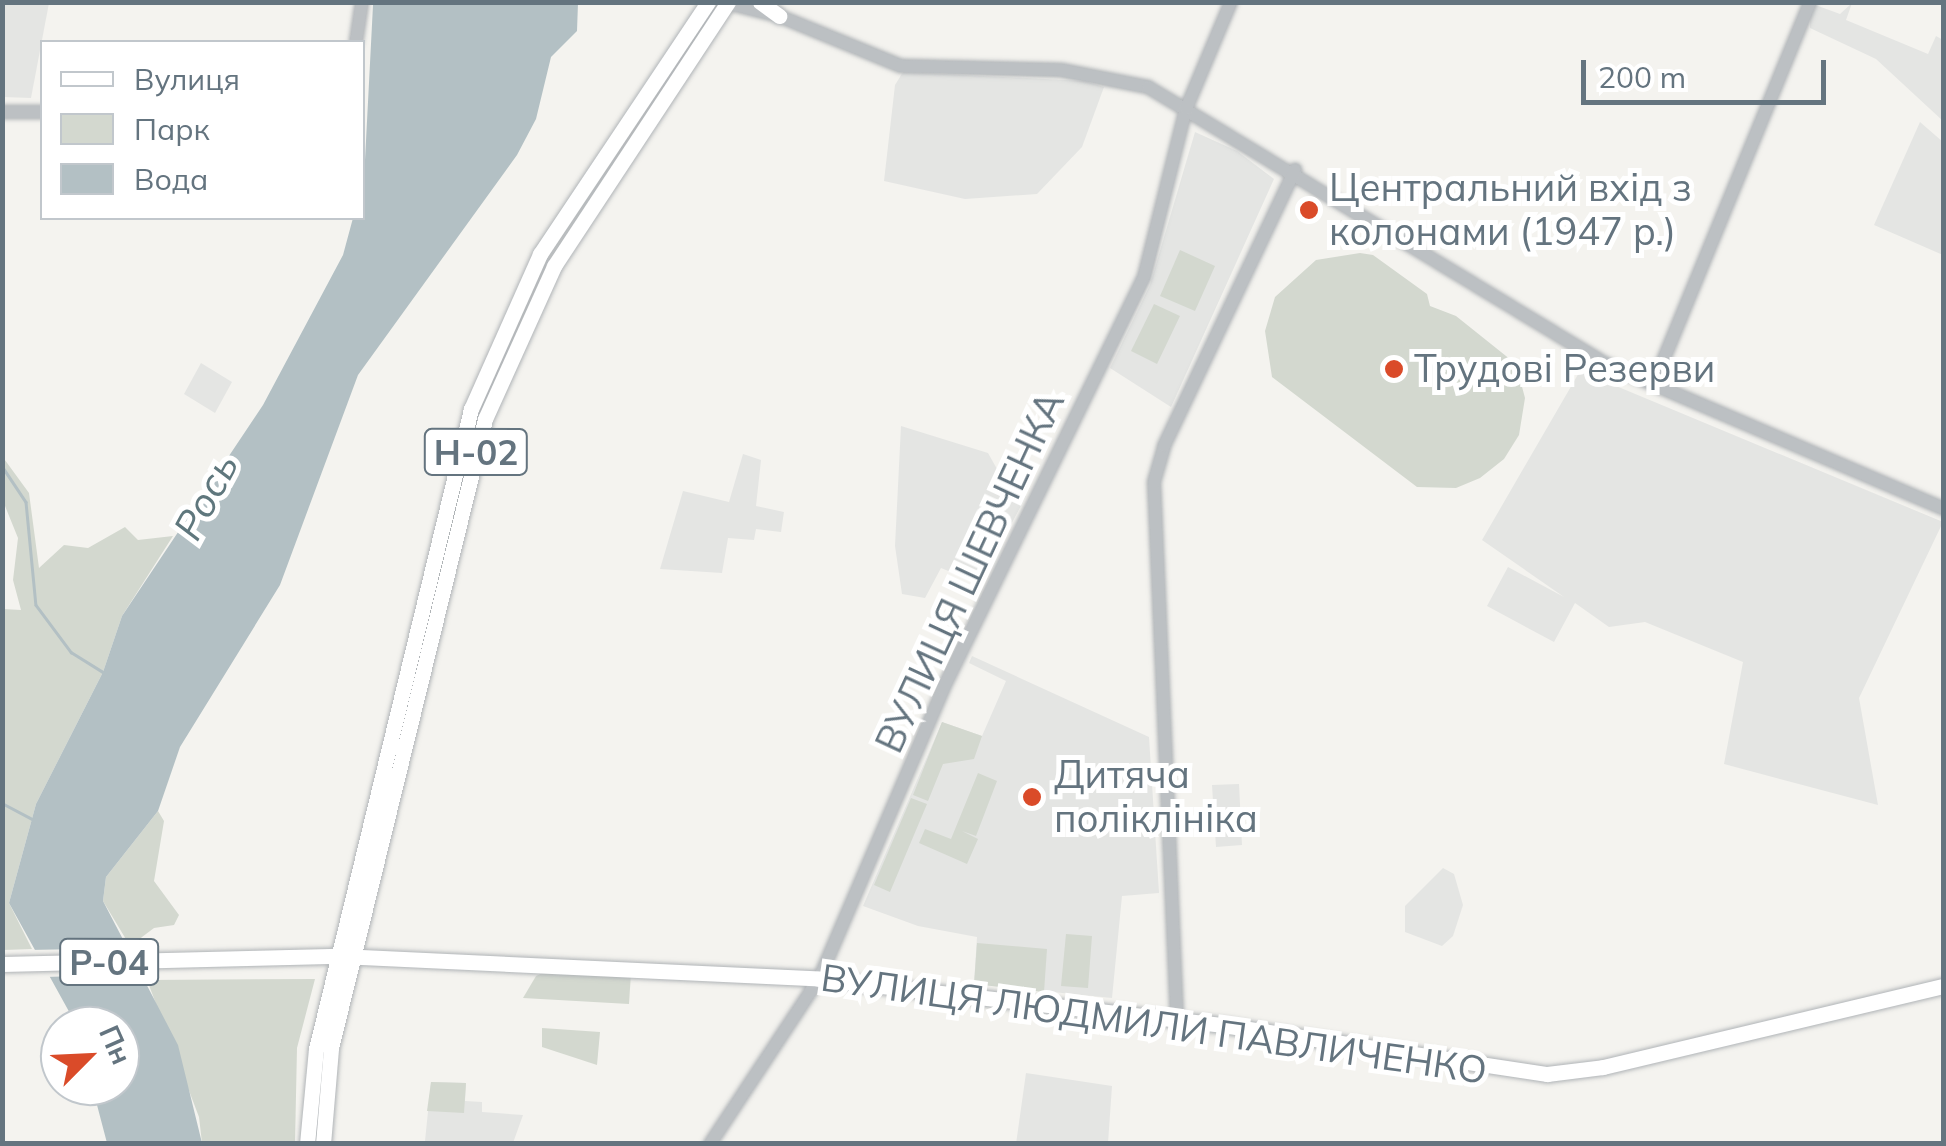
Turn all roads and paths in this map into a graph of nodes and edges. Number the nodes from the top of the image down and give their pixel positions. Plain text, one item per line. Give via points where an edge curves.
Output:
1 (362, 2) edge
2 (708, 2) edge
3 (760, 2) edge
4 (1231, 2) edge
5 (1810, 2) edge
6 (726, 3) edge
7 (779, 16) junction
8 (356, 40) edge
9 (1186, 109) junction
10 (2, 112) edge
11 (40, 112) edge
12 (1295, 170) junction
13 (1654, 384) junction
14 (1944, 509) edge
15 (348, 956) junction
16 (2, 964) edge
17 (819, 978) junction
18 (1944, 986) edge
19 (1175, 999) junction
20 (1158, 1018) junction
21 (1185, 1020) junction
22 (307, 1144) edge
23 (323, 1144) edge
24 (710, 1144) edge

1 - 8 street
2 - 15 main road, Н-02 via 540,254 472,409
3 - 7 main road
4 - 9 street, ВУЛИЦЯ ШЕВЧЕНКА
5 - 13 street
6 - 7 street
6 - 15 main road, Н-02 via 554,266 485,419
7 - 9 street via 901,66 1061,70 1148,88
9 - 12 street
9 - 17 street, ВУЛИЦЯ ШЕВЧЕНКА via 1144,277 942,689
10 - 11 street
12 - 13 street via 1565,342
12 - 19 street via 1164,446 1154,482
13 - 14 street
15 - 16 main road, Р-04
15 - 17 main road, ВУЛИЦЯ ЛЮДМИЛИ ПАВЛИЧЕНКО
15 - 22 main road, Н-02 via 316,1049
15 - 23 main road, Н-02
17 - 20 main road, ВУЛИЦЯ ЛЮДМИЛИ ПАВЛИЧЕНКО
17 - 24 street, ВУЛИЦЯ ШЕВЧЕНКА
18 - 21 main road, ВУЛИЦЯ ЛЮДМИЛИ ПАВЛИЧЕНКО via 1603,1067 1547,1074
19 - 20 street
19 - 21 street
20 - 21 main road, ВУЛИЦЯ ЛЮДМИЛИ ПАВЛИЧЕНКО

